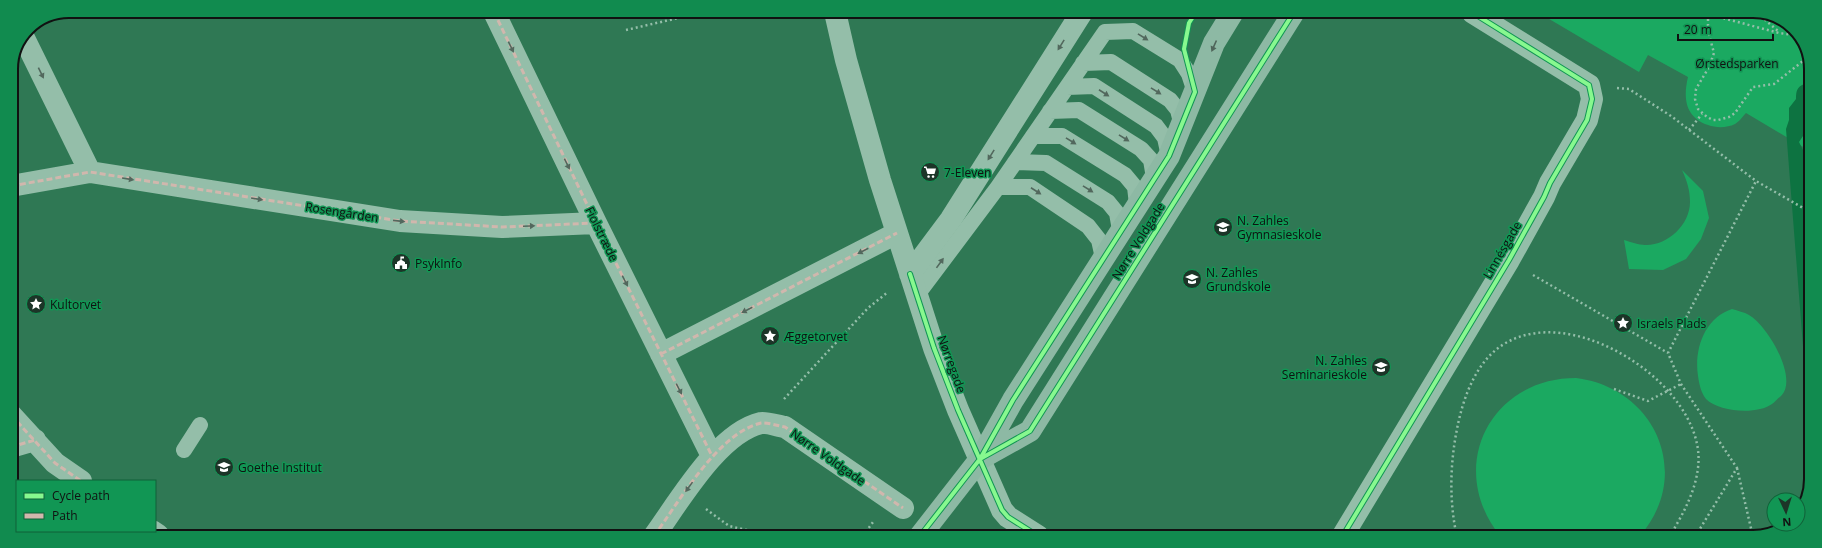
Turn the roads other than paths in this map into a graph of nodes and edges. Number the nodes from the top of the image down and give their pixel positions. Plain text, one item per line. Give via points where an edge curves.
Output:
1 (497, 18) edge
2 (836, 18) edge
3 (1078, 18) edge
4 (1229, 18) edge
5 (1290, 18) edge
6 (1480, 18) edge
7 (26, 42) edge
8 (1083, 63) junction
9 (1067, 87) junction
10 (1195, 92) junction
11 (1050, 111) junction
12 (1182, 126) junction
13 (1033, 136) junction
14 (1169, 156) junction
15 (1015, 162) junction
16 (90, 172) junction
17 (1154, 178) junction
18 (18, 185) edge
19 (998, 187) junction
20 (1137, 204) junction
21 (596, 223) junction
22 (1120, 230) junction
23 (897, 233) junction
24 (1103, 258) junction
25 (910, 274) junction
26 (917, 295) junction
27 (662, 354) junction
28 (18, 422) edge
29 (200, 425) dead end
30 (35, 440) junction
31 (18, 445) edge
32 (184, 450) dead end
33 (712, 456) junction
34 (980, 459) junction
35 (80, 480) edge
36 (903, 508) dead end
37 (658, 530) edge
38 (925, 530) edge
39 (1029, 530) edge
40 (1346, 530) edge

1 -> 21 street, Fiolstræde
2 - 23 street, Nørregade via 846,60
3 -> 25 street via 951,219
4 -> 10 street, Nørre Voldgade via 1214,43
5 - 34 street, Nørre Voldgade via 1030,431
6 - 40 street, Linnésgade via 1590,92 1587,120 1509,260
7 -> 16 street
8 - 9 lane
8 -> 10 lane via 1105,32 1133,31 1180,60 1189,74
8 -> 12 lane via 1111,62 1132,75 1170,100 1178,110
9 - 11 lane
9 -> 14 lane via 1094,86 1156,126 1165,138
10 - 12 street, Nørre Voldgade
11 - 13 lane
11 -> 17 lane via 1079,110 1141,149 1151,160
12 - 14 street, Nørre Voldgade
13 - 15 lane
13 -> 20 lane via 1062,136 1125,174 1135,186
14 - 17 street, Nørre Voldgade
15 - 19 lane
15 -> 22 lane via 1046,163 1105,199 1117,213
16 - 18 street
16 -> 21 street, Rosengården via 400,221 502,227
17 - 20 street, Nørre Voldgade
19 -> 24 lane via 1030,188 1088,226 1099,240
26 -> 19 lane
20 - 22 street, Nørre Voldgade
21 -> 27 street, Fiolstræde
22 - 24 street, Nørre Voldgade
23 - 25 street, Nørregade
23 -> 27 street
24 - 34 street, Nørre Voldgade via 1013,400
25 - 26 street, Nørregade
26 - 34 street, Nørregade via 955,403
27 -> 33 street, Fiolstræde
28 - 30 street
29 - 32 lane
30 - 31 street
30 - 35 street via 55,463
33 - 36 street, Nørre Voldgade via 735,435 762,423 785,427
33 -> 37 street
34 - 38 street, Nørre Voldgade
34 - 39 street, Nørregade via 1002,510

